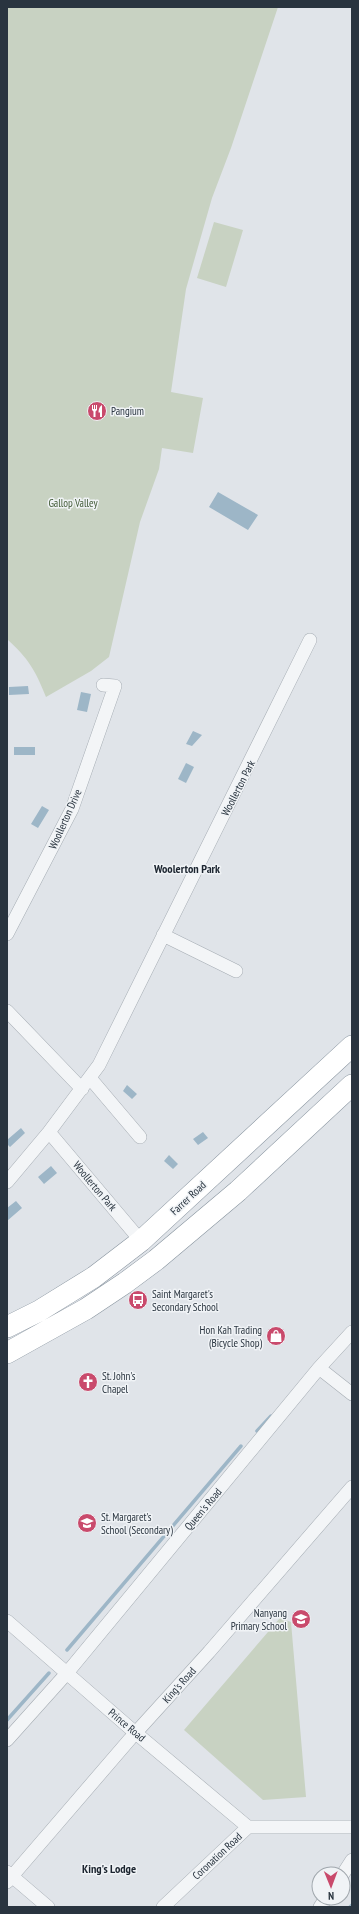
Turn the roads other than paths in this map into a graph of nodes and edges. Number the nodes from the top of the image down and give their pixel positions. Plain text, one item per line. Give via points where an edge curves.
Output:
1 (310, 640) dead end
2 (103, 685) dead end
3 (7, 934) edge
4 (163, 935) junction
5 (236, 971) dead end
6 (7, 1011) edge
7 (352, 1046) edge
8 (90, 1078) junction
9 (352, 1085) edge
10 (82, 1089) junction
11 (49, 1132) junction
12 (140, 1137) dead end
13 (7, 1182) edge
14 (141, 1241) junction
15 (7, 1327) edge
16 (352, 1332) edge
17 (7, 1353) edge
18 (319, 1368) junction
19 (352, 1394) edge
20 (352, 1487) edge
21 (7, 1621) edge
22 (67, 1673) junction
23 (135, 1733) junction
24 (7, 1740) edge
25 (352, 1827) edge
26 (248, 1828) junction
27 (9, 1877) edge
28 (48, 1907) edge
29 (163, 1907) edge

1 - 4 street, Woollerton Park
2 - 3 street, Woollerton Drive via 115,686 72,809
4 - 5 street
4 - 8 street, Woollerton Park via 102,1060
6 - 10 street
7 - 14 highway, Farrer Road
8 - 10 street, Woollerton Park
8 - 12 street
9 - 17 highway via 238,1191 156,1260 86,1309
10 - 11 street, Woollerton Park
11 - 13 street, Woollerton Park
11 - 14 street, Woollerton Park
14 - 15 highway, Farrer Road via 94,1277 39,1311
16 - 18 street, Queen's Road
18 - 19 street
18 - 22 street, Queen's Road
20 - 23 street, King's Road
21 - 22 street, Prince Road
22 - 23 street, Prince Road
22 - 24 street, Queen's Road
23 - 26 street, Prince Road
23 - 27 street, King's Road
25 - 26 street, Coronation Road
26 - 29 street, Coronation Road
27 - 28 street

